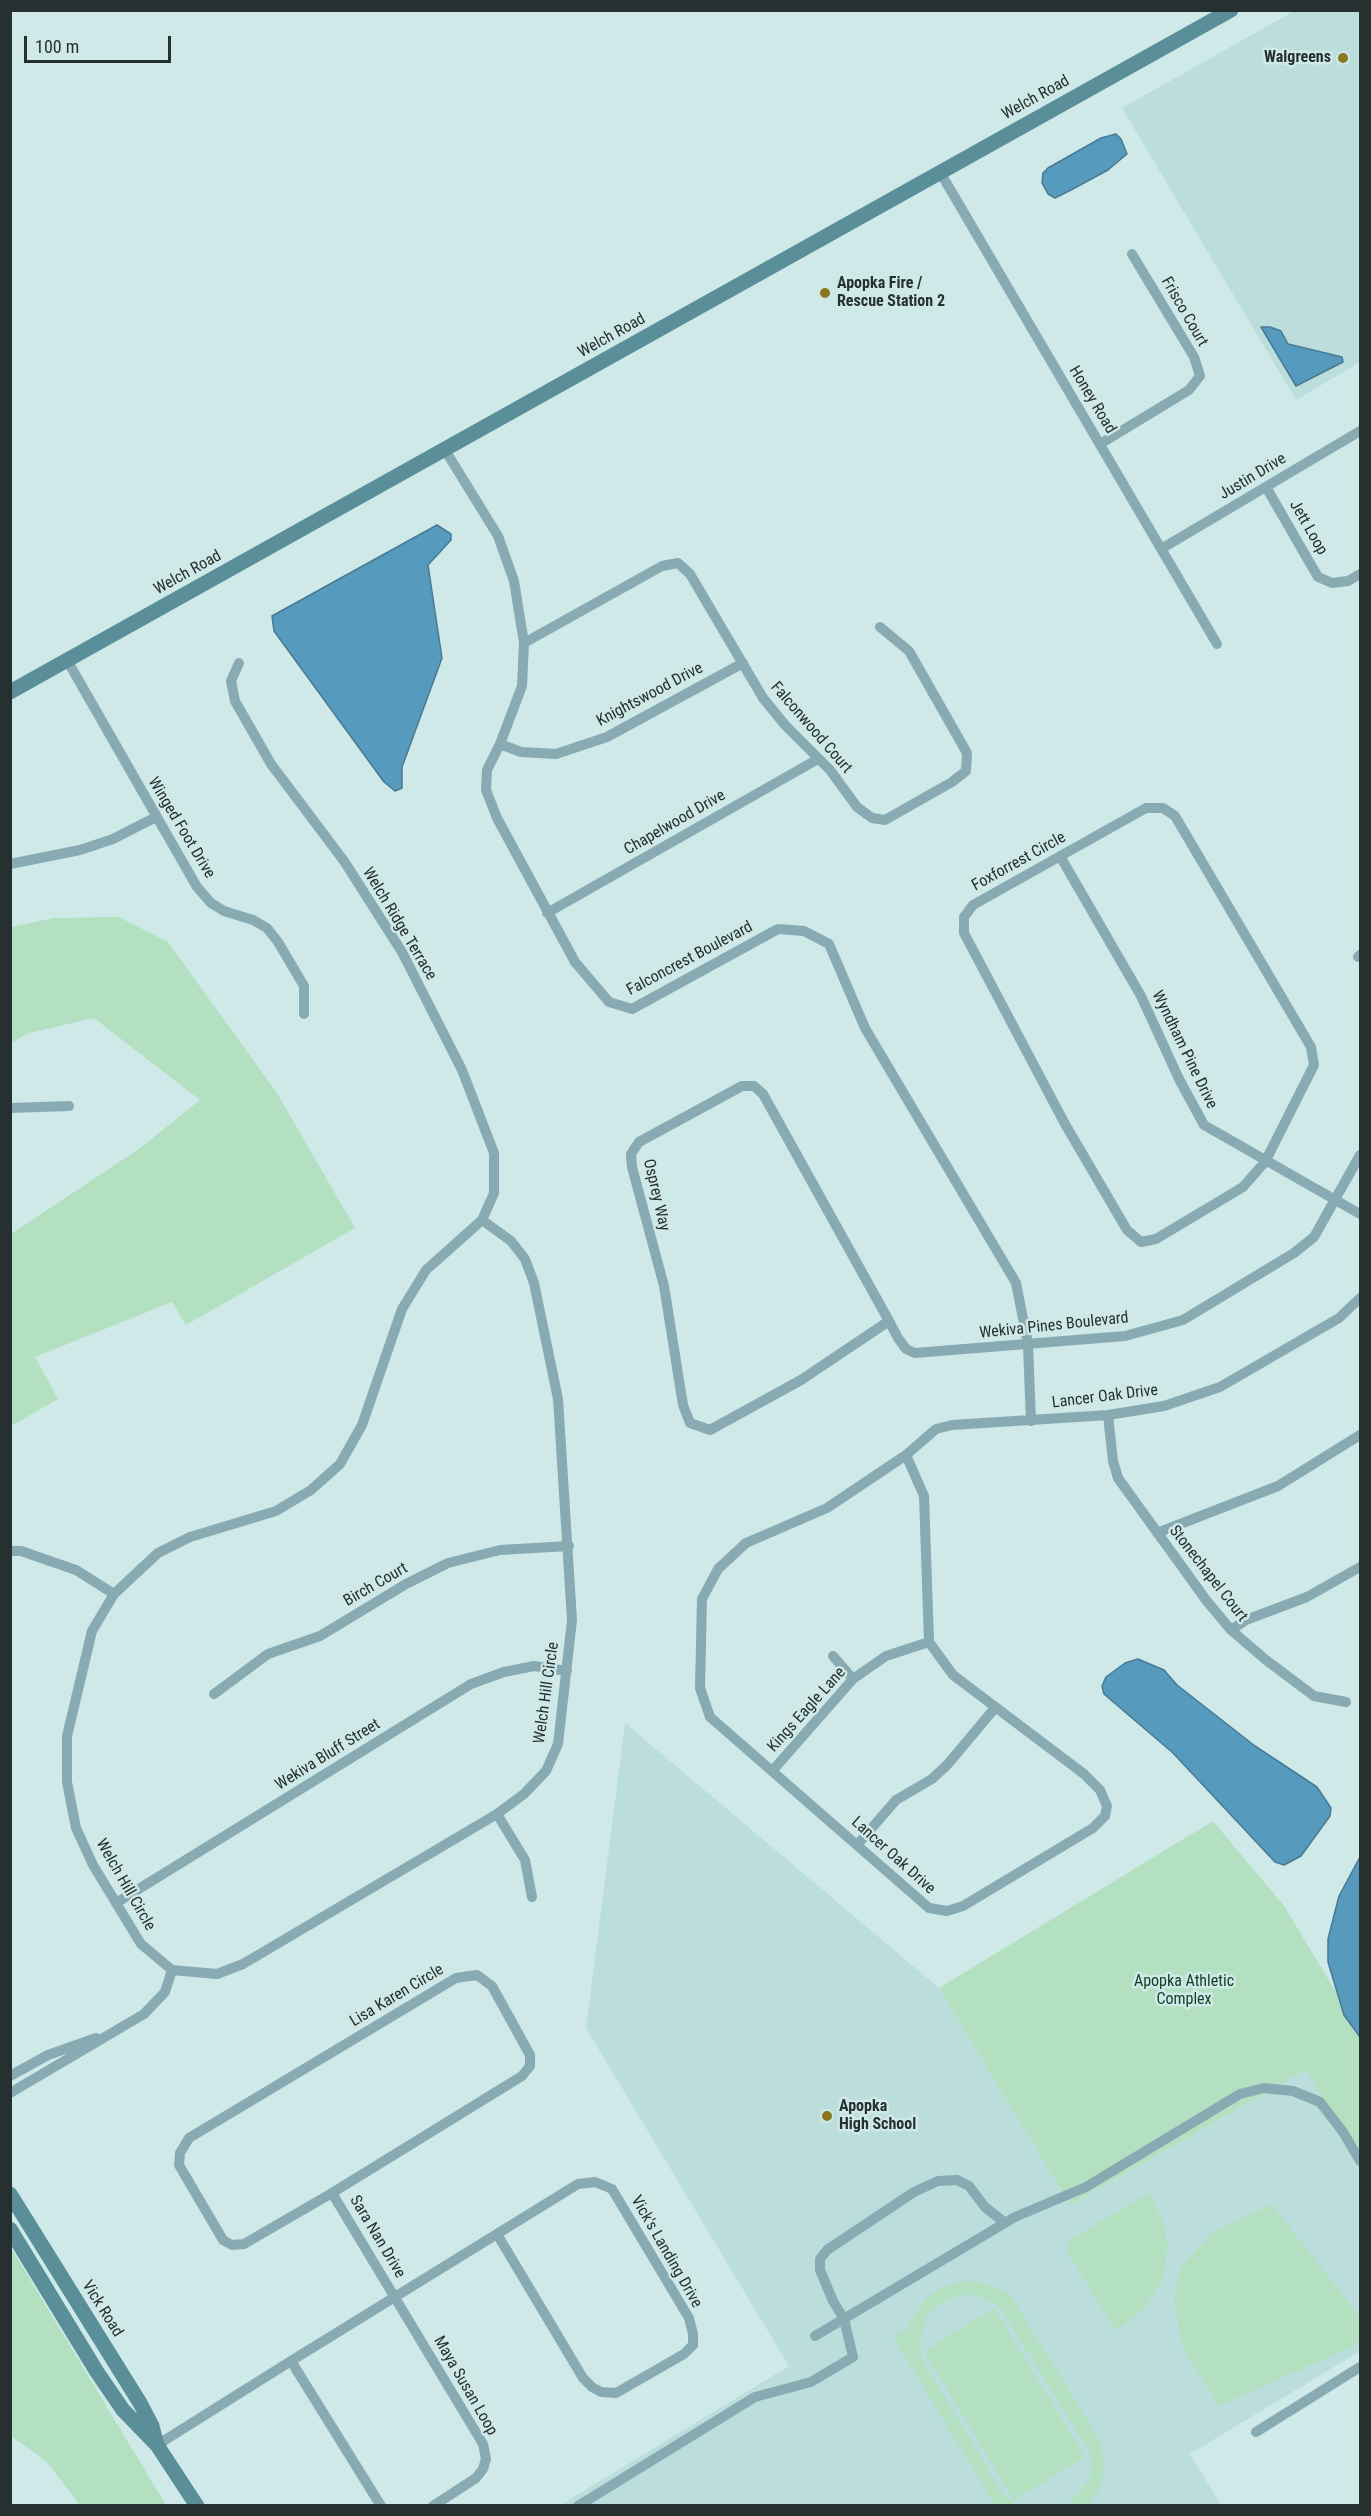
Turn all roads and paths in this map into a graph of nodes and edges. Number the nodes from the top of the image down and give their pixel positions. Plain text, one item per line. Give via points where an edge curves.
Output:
1 (1231, 10) edge
2 (940, 172) junction
3 (1132, 254) dead end
4 (1360, 431) edge
5 (1100, 444) junction
6 (445, 450) junction
7 (1266, 487) junction
8 (1161, 549) junction
9 (1360, 574) edge
10 (880, 627) dead end
11 (524, 643) junction
12 (1217, 644) dead end
13 (67, 660) junction
14 (239, 663) dead end
15 (743, 663) junction
16 (10, 692) edge
17 (500, 744) junction
18 (818, 759) junction
19 (156, 817) junction
20 (1060, 856) junction
21 (10, 864) edge
22 (547, 913) junction
23 (304, 1014) dead end
24 (69, 1106) dead end
25 (10, 1108) edge
26 (1360, 1155) edge
27 (1265, 1162) junction
28 (1336, 1201) junction
29 (1360, 1214) edge
30 (482, 1220) junction
31 (1360, 1298) edge
32 (889, 1321) junction
33 (1028, 1344) junction
34 (965, 1351) joint
35 (1108, 1415) junction
36 (1031, 1421) junction
37 (1360, 1435) edge
38 (906, 1455) junction
39 (1157, 1533) junction
40 (569, 1546) junction
41 (10, 1551) edge
42 (1360, 1567) edge
43 (114, 1594) junction
44 (1231, 1630) junction
45 (929, 1642) junction
46 (833, 1656) dead end
47 (567, 1671) junction
48 (853, 1679) junction
49 (214, 1694) dead end
50 (1346, 1702) dead end
51 (994, 1709) junction
52 (773, 1770) junction
53 (497, 1814) junction
54 (858, 1844) junction
55 (532, 1897) dead end
56 (116, 1903) junction
57 (172, 1970) junction
58 (115, 2030) junction
59 (10, 2076) edge
60 (10, 2093) edge
61 (1360, 2161) edge
62 (333, 2193) junction
63 (10, 2194) edge
64 (1005, 2223) junction
65 (10, 2229) edge
66 (497, 2234) junction
67 (395, 2297) junction
68 (844, 2319) junction
69 (815, 2336) dead end
70 (291, 2361) junction
71 (1360, 2367) edge
72 (1256, 2432) dead end
73 (157, 2445) junction
74 (197, 2505) edge
75 (381, 2505) edge
76 (433, 2505) edge
77 (578, 2505) edge

1 - 2 street, Welch Road
2 - 5 street, Honey Road
2 - 6 street, Welch Road
3 - 5 street, Frisco Court via 1194,357 1200,376 1189,390
4 - 7 street, Justin Drive
5 - 8 street, Honey Road
6 - 11 street, Falconcrest Boulevard via 498,536 513,581
6 - 13 street, Welch Road
7 - 8 street, Justin Drive
7 - 9 street, Jett Loop via 1318,577 1332,583
8 - 12 street, Honey Road
10 - 18 street, Falconwood Court via 909,651 967,753 966,771 885,819 872,818 856,807
11 - 15 street, Falconwood Court via 662,566 678,563 690,574
11 - 17 street, Falconcrest Boulevard via 522,686
13 - 16 street, Welch Road
13 - 19 street, Winged Foot Drive
14 - 30 street, Welch Ridge Terrace via 231,681 235,702 271,764 344,861 402,952 462,1070 494,1153 494,1194
15 - 17 street, Knightswood Drive via 607,737 556,754 521,752
15 - 18 street, Falconwood Court via 763,698
17 - 22 street, Falconcrest Boulevard via 487,770 486,790
18 - 22 street, Chapelwood Drive
19 - 21 street via 80,850
19 - 23 street, Winged Foot Drive via 197,887 211,903 267,928 278,942 304,986
20 - 27 street, Wyndham Pine Drive via 1141,996 1204,1125
20 - 27 street, Foxforrest Circle via 1146,808 1163,808 1175,816 1311,1047 1314,1065
20 - 27 street, Foxforrest Circle via 973,904 964,917 964,933 1065,1124 1127,1230 1141,1242 1156,1239 1243,1187
22 - 33 street, Falconcrest Boulevard via 574,962 609,1002 632,1009 778,929 804,931 829,944 866,1028 1016,1282
24 - 25 street
26 - 28 street, Wekiva Pines Boulevard
27 - 28 street, Wyndham Pine Drive
28 - 29 street, Wyndham Pine Drive
28 - 33 street, Wekiva Pines Boulevard via 1314,1237 1294,1253 1183,1320 1125,1336
30 - 40 street, Welch Hill Circle via 511,1241 525,1259 534,1283 558,1399
30 - 43 street, Welch Hill Circle via 426,1270 402,1309 362,1425 340,1464 311,1490 276,1512 190,1537 158,1553
31 - 35 street, Lancer Oak Drive via 1339,1318 1220,1387 1164,1406
32 - 32 street, Osprey Way via 763,1094 754,1086 742,1086 639,1142 631,1154 632,1167 664,1286 683,1405 690,1423 710,1430 801,1380
32 - 34 street, Osprey Way via 906,1349 915,1353
33 - 34 street, Wekiva Pines Boulevard
33 - 36 street, Falconcrest Boulevard
35 - 36 street, Lancer Oak Drive
35 - 39 street, Stonechapel Court via 1118,1478
36 - 38 street, Lancer Oak Drive via 936,1429
37 - 39 street via 1278,1486
38 - 45 street via 924,1496
38 - 52 street, Lancer Oak Drive via 827,1508 746,1543 718,1569 702,1599 700,1688 710,1717
39 - 44 street, Stonechapel Court
40 - 47 street, Welch Hill Circle via 572,1620
40 - 49 street, Birch Court via 500,1550 448,1563 320,1636 268,1654
41 - 43 street via 21,1551 76,1570
42 - 44 street via 1307,1597 1246,1620
43 - 56 street, Welch Hill Circle via 92,1631 67,1736 67,1782 76,1828
44 - 50 street, Stonechapel Court via 1314,1696
45 - 48 street, Kings Eagle Lane via 886,1656
45 - 51 street, Lancer Oak Drive via 953,1676
46 - 48 street
47 - 53 street, Welch Hill Circle via 558,1744 546,1771
47 - 56 street, Wekiva Bluff Street via 534,1666 471,1684
48 - 52 street, Kings Eagle Lane
51 - 54 street via 948,1764 932,1779 896,1800
51 - 54 street, Lancer Oak Drive via 1100,1790 1107,1806 1105,1816 1093,1828 963,1906 947,1911 929,1908
52 - 54 street, Lancer Oak Drive
53 - 55 street via 525,1860
53 - 57 street, Welch Hill Circle via 243,1964 217,1974
56 - 57 street, Welch Hill Circle via 141,1944
57 - 58 street via 165,1992 144,2014
58 - 59 street via 48,2055
58 - 60 street
61 - 64 street via 1320,2102 1293,2091 1264,2088 1240,2094 1086,2187
62 - 62 street, Lisa Karen Circle via 244,2244 232,2245 223,2240 179,2166 180,2153 189,2138 456,1978 477,1975 492,1986 530,2055 530,2066 522,2076
62 - 67 street, Sara Nan Drive
63 - 73 street, Vick Road via 140,2403
64 - 68 street
64 - 68 street via 985,2207 969,2186 957,2180 938,2181 914,2192 827,2250 820,2259 824,2280
65 - 73 street, Vick Road via 97,2372 123,2410
66 - 66 street, Vick's Landing Drive via 578,2184 595,2182 612,2189 688,2318 693,2345 616,2393 592,2388
66 - 67 street, Vick's Landing Drive
67 - 70 street, Vick's Landing Drive
67 - 76 street, Maya Susan Loop via 483,2444 486,2459 476,2478
68 - 69 street
68 - 77 street via 853,2357 811,2382 755,2397
70 - 73 street, Vick's Landing Drive
70 - 75 street
71 - 72 street
73 - 74 street, Vick Road

